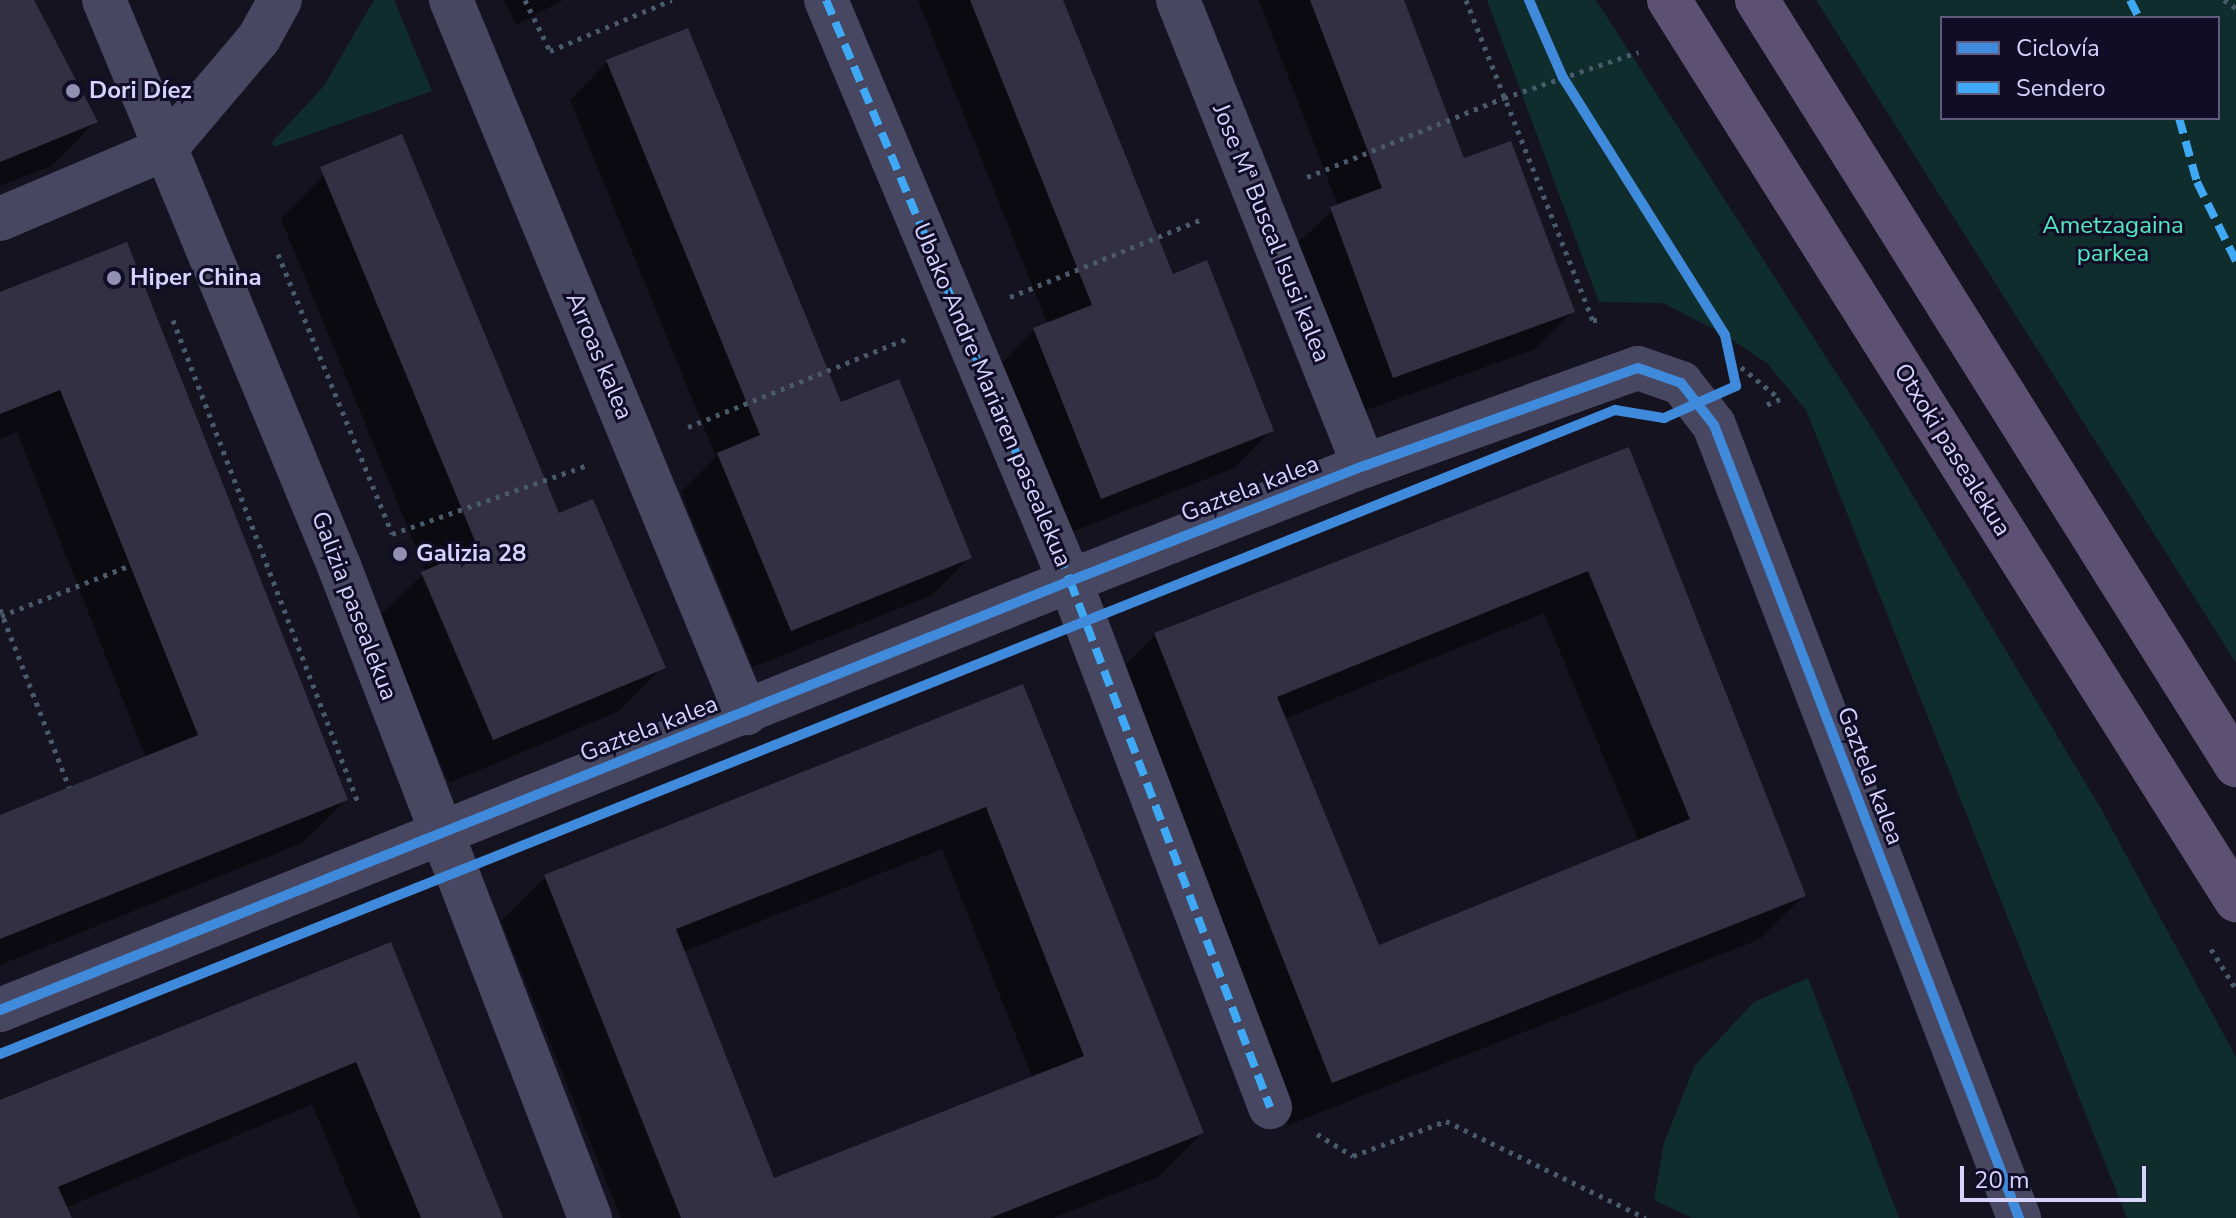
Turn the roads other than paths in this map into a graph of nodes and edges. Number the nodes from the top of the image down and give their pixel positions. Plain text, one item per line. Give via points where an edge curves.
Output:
1 (104, 0) edge
2 (280, 0) edge
3 (451, 0) edge
4 (826, 0) edge
5 (1178, 0) edge
6 (1669, 0) edge
7 (1757, 0) edge
8 (165, 149) junction
9 (0, 219) edge
10 (1364, 466) junction
11 (1070, 581) junction
12 (746, 713) junction
13 (2236, 765) edge
14 (439, 830) junction
15 (2236, 900) edge
16 (0, 1010) edge
17 (1270, 1107) road end
18 (590, 1218) edge
19 (2019, 1218) edge

1 - 8 street, Galizia pasealekua
2 - 8 street via 259,38
3 - 12 street, Arroas kalea
4 - 11 street, Ubako Andre Mariaren pasealekua
5 - 10 street, Jose Mª Buscal Isusi kalea
6 - 15 main road, Otxoki pasealekua
7 - 13 main road
8 - 9 street
8 - 14 street, Galizia pasealekua via 339,566
10 - 11 street, Gaztela kalea
10 - 19 street, Gaztela kalea via 1638,368 1681,383 1706,414
11 - 12 street, Gaztela kalea
11 - 17 street, Ubako Andre Mariaren pasealekua
12 - 14 street, Gaztela kalea
14 - 16 street, Gaztela kalea
14 - 18 street, Galizia pasealekua

